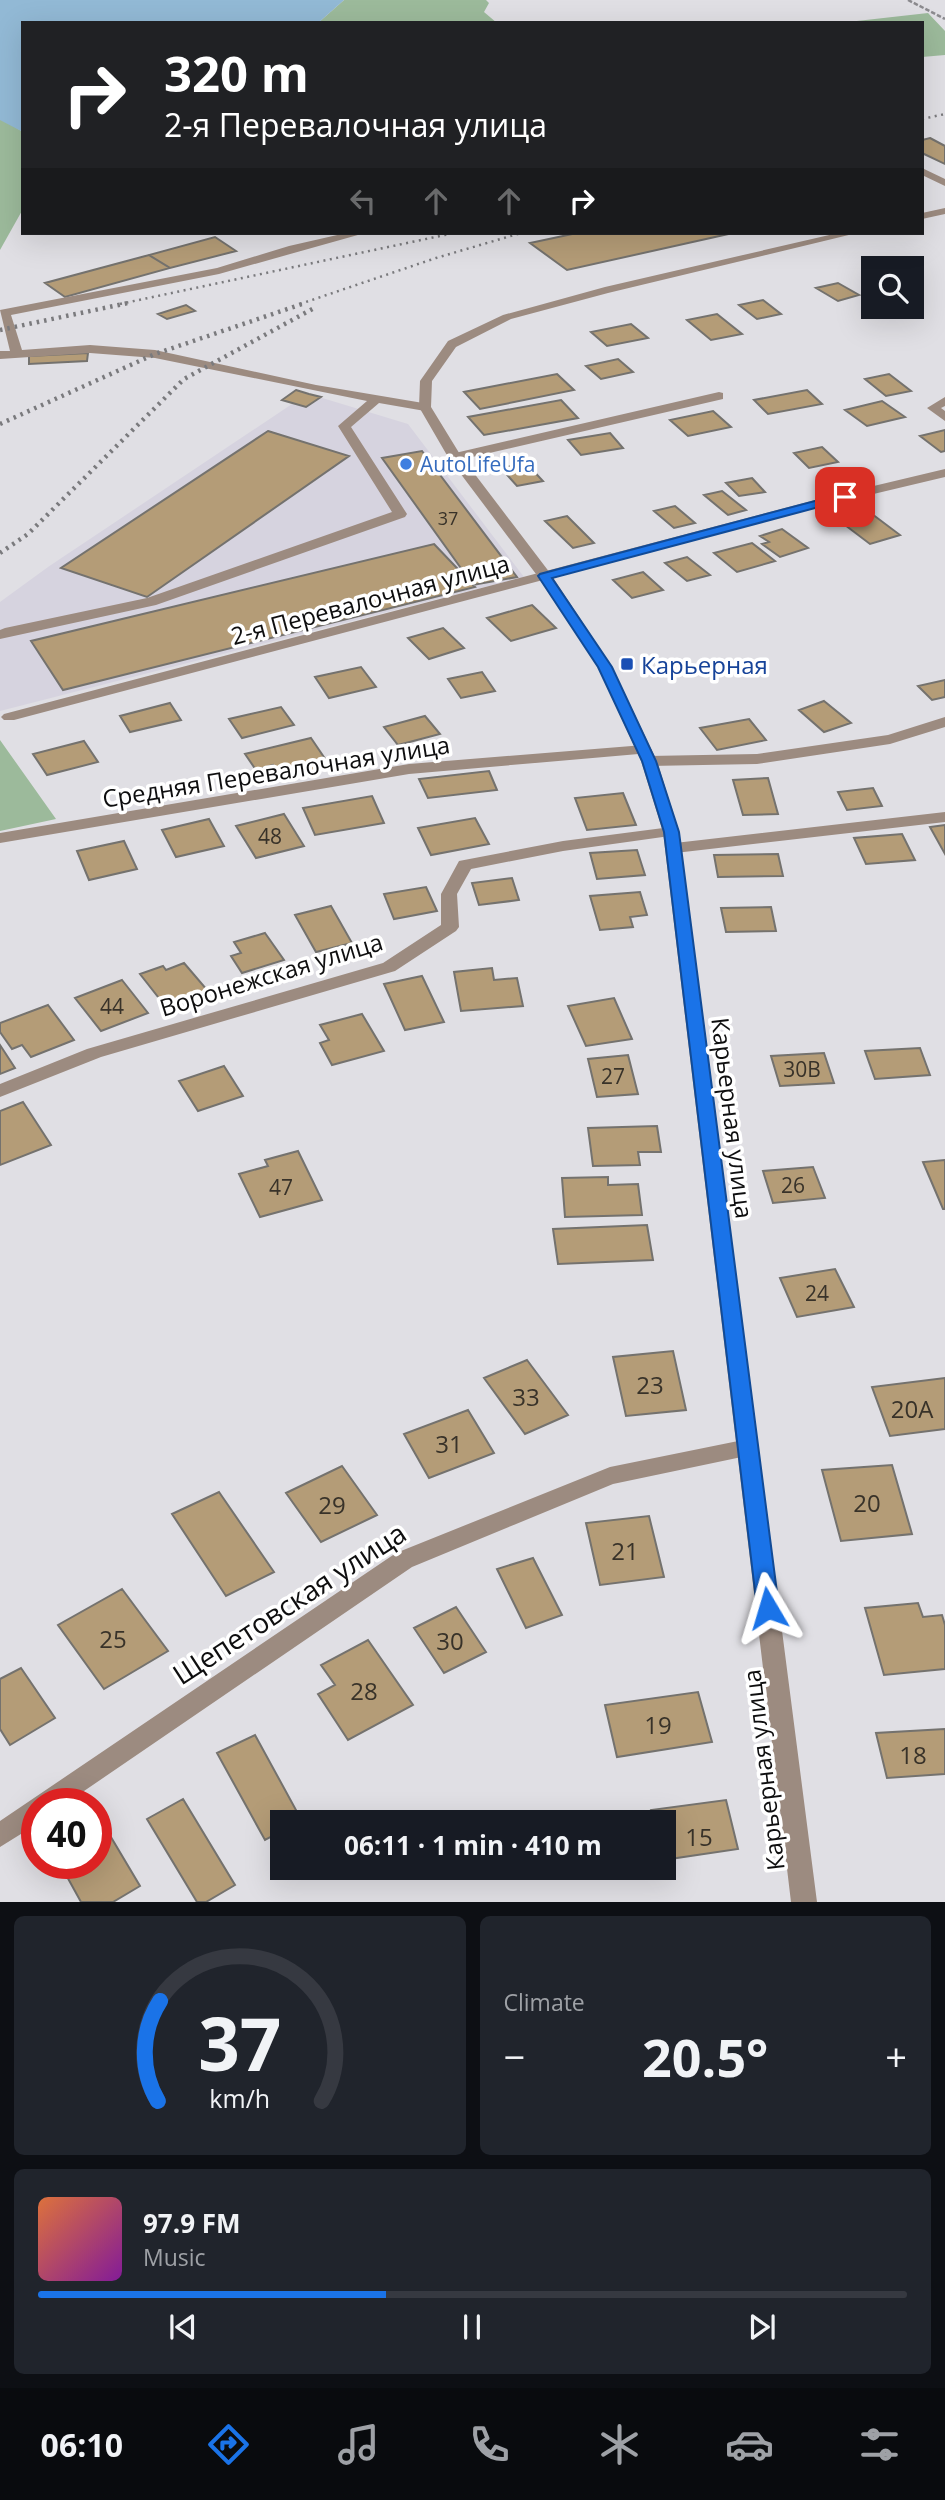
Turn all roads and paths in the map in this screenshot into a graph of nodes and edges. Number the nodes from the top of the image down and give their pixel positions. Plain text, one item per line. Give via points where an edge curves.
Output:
1 (908, 0) edge
2 (945, 19) edge
3 (924, 172) edge
4 (945, 183) edge
5 (945, 211) edge
6 (924, 216) edge
7 (350, 235) edge
8 (842, 235) edge
9 (2, 314) edge
10 (17, 354) junction
11 (0, 355) edge
12 (719, 396) dead end
13 (377, 399) junction
14 (945, 401) edge
15 (425, 407) junction
16 (945, 417) edge
17 (455, 457) junction
18 (945, 473) edge
19 (545, 576) junction
20 (0, 635) edge
21 (9, 717) dead end
22 (945, 722) edge
23 (646, 756) junction
24 (945, 817) edge
25 (0, 838) edge
26 (673, 840) junction
27 (0, 1091) edge
28 (748, 1448) junction
29 (69, 1788) edge
30 (21, 1821) edge
31 (0, 1835) edge
32 (804, 1902) edge

1 - 2 path
3 - 4 street
5 - 6 street
7 - 9 street via 219,271
8 - 15 street via 507,317 452,344 426,381
9 - 10 street via 11,328
10 - 11 street
10 - 13 street via 90,349 155,354
12 - 17 street
13 - 15 street
13 - 20 street via 344,426 400,514 151,602
14 - 16 street via 933,408
15 - 17 street, Карьерная улица
17 - 19 street, Карьерная улица
18 - 19 street, 2-я Перевалочная улица
19 - 21 street, 2-я Перевалочная улица
19 - 23 street, Карьерная улица via 605,667
22 - 23 street, Средняя Перевалочная улица via 890,739 757,759
23 - 25 street, Средняя Перевалочная улица via 409,769
23 - 26 street, Карьерная улица
24 - 26 street
26 - 27 street, Воронежская улица via 563,846 465,865 449,894 450,927 389,967 94,1053
26 - 28 street, Карьерная улица
28 - 29 street, Щепетовская улица via 610,1476 404,1560
28 - 32 street, Карьерная улица
30 - 31 street

